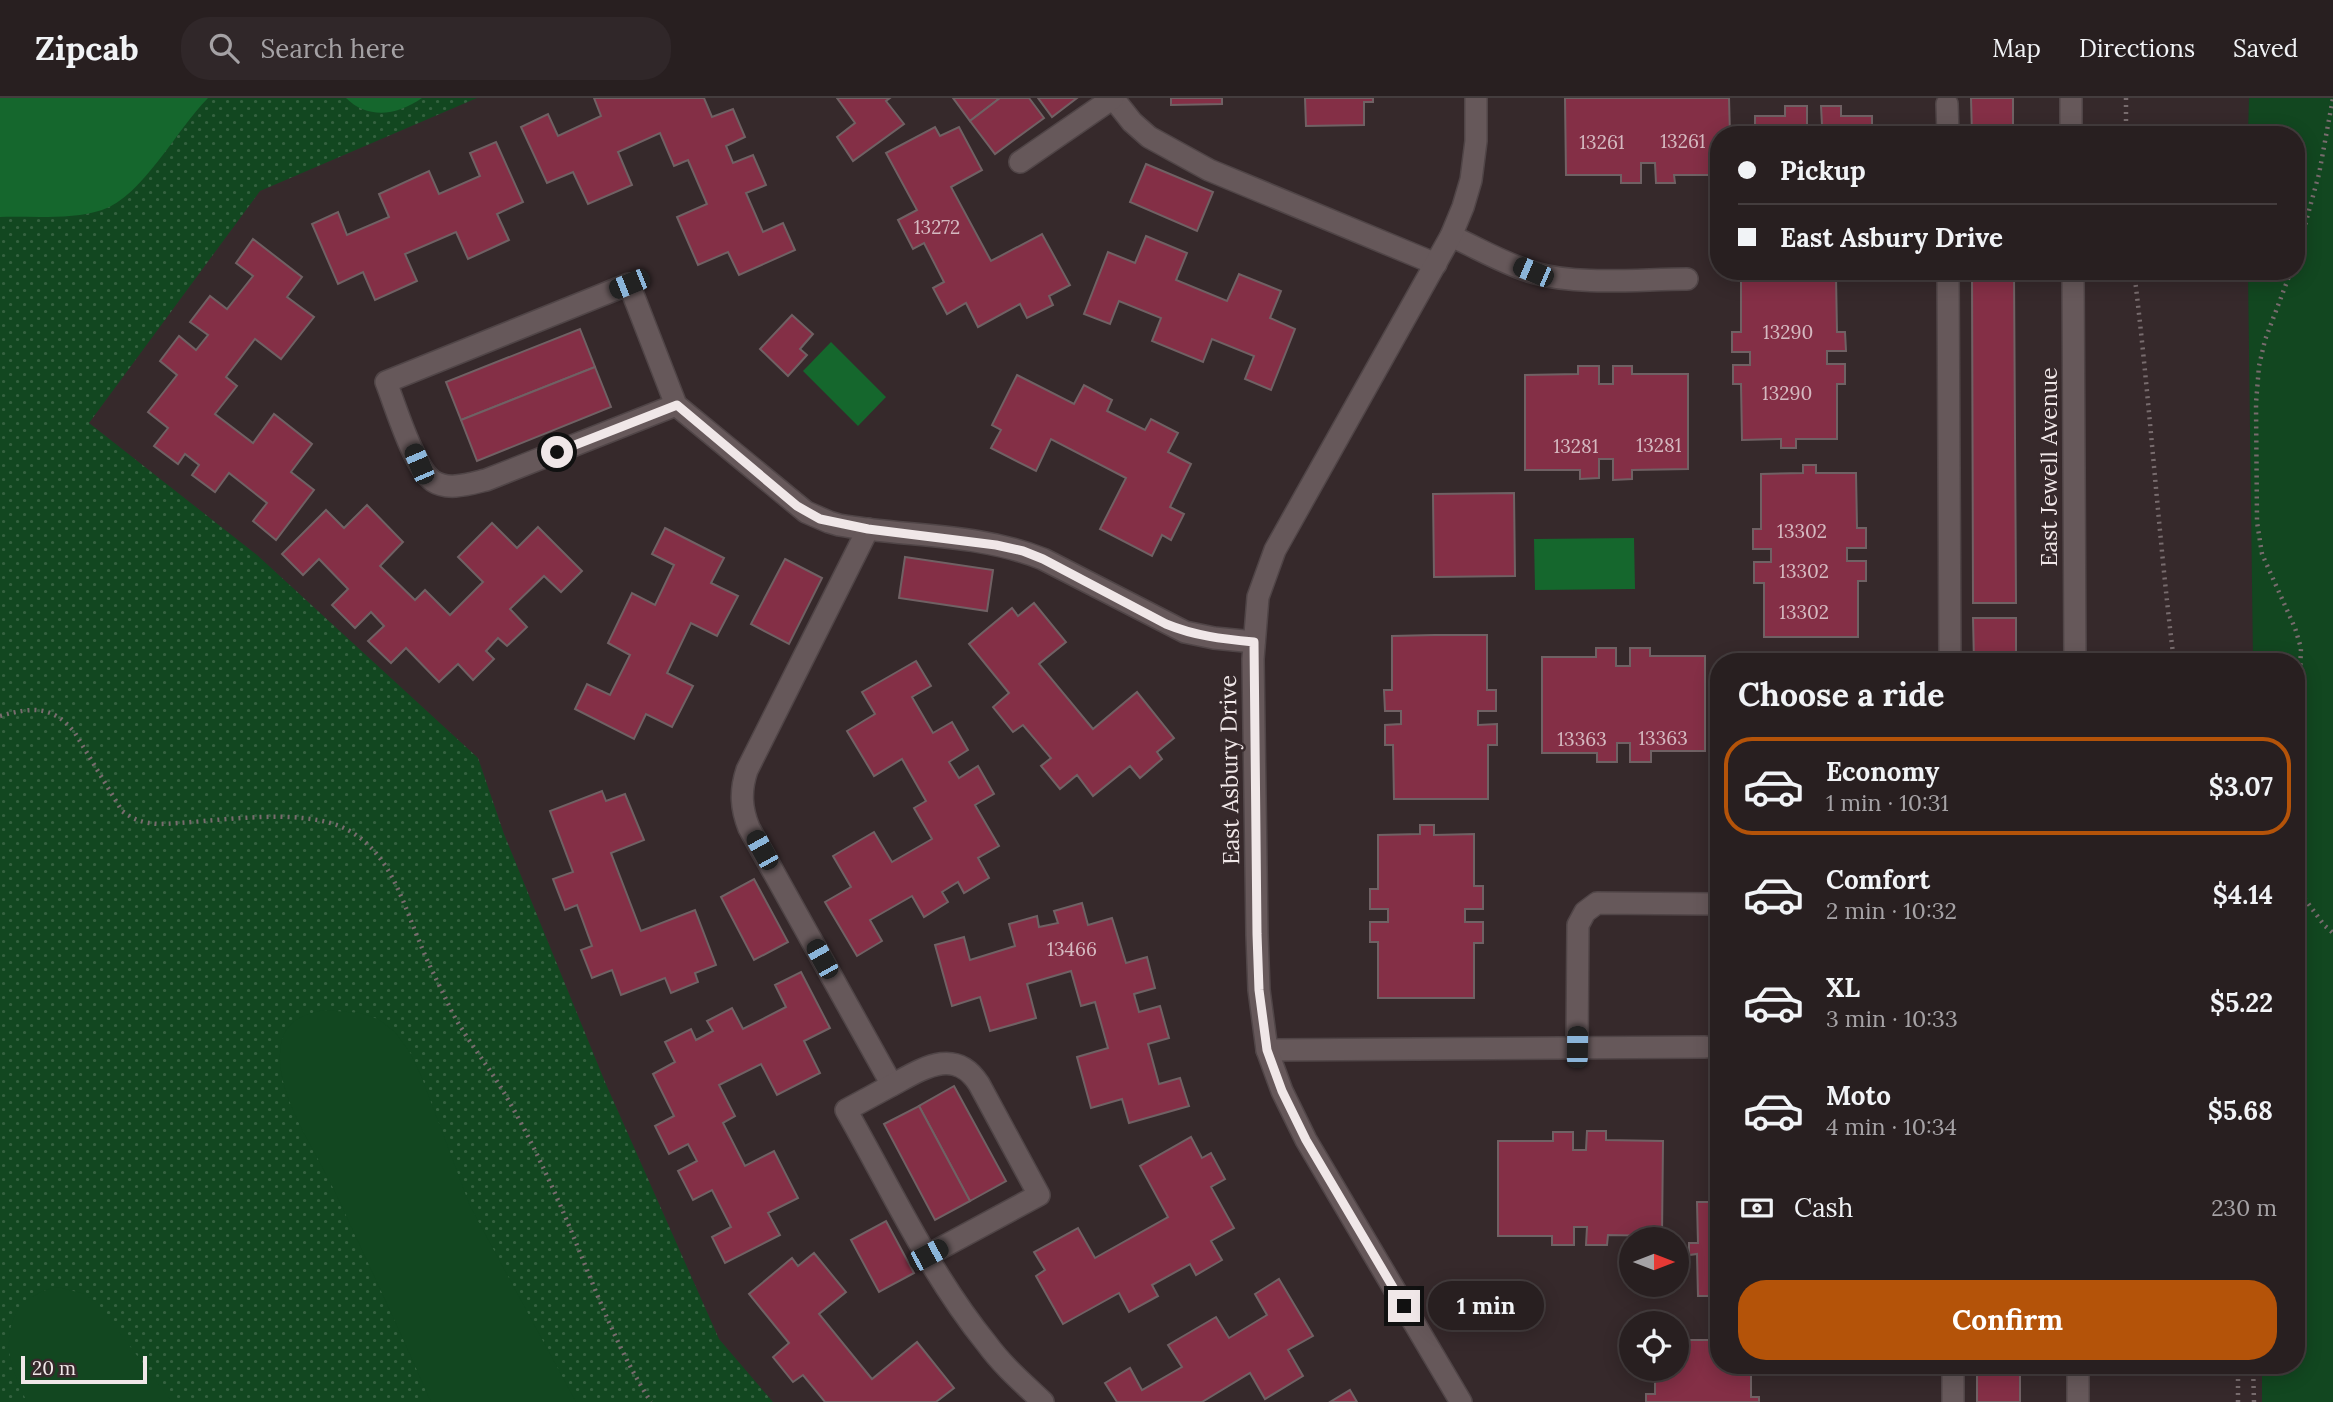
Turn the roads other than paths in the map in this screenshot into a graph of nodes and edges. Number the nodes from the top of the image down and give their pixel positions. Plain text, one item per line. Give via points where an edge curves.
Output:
1 (1113, 98) edge
2 (1476, 98) edge
3 (2071, 98) edge
4 (1947, 104) dead end
5 (1948, 126) edge
6 (2071, 126) edge
7 (1020, 162) dead end
8 (1451, 236) junction
9 (1436, 264) junction
10 (1687, 279) dead end
11 (1948, 280) edge
12 (2073, 280) edge
13 (677, 405) junction
14 (868, 529) junction
15 (1254, 642) junction
16 (1950, 653) edge
17 (2076, 653) edge
18 (1710, 904) edge
19 (1577, 1047) junction
20 (1705, 1047) dead end
21 (1267, 1050) junction
22 (892, 1085) junction
23 (928, 1255) junction
24 (1953, 1374) edge
25 (2078, 1374) edge
26 (1042, 1402) edge
27 (1460, 1402) edge
28 (1953, 1402) edge
29 (2078, 1402) edge

1 - 7 street
1 - 9 street via 1149,137 1209,170
2 - 8 street, East Asbury Drive via 1471,180
3 - 6 street
4 - 5 street
8 - 9 street, East Asbury Drive
8 - 10 street via 1551,277
9 - 15 street, East Asbury Drive via 1275,550 1258,597
11 - 16 street
12 - 17 street, East Jewell Avenue
13 - 13 street via 629,284 386,383 419,464 432,481 451,486 486,480
13 - 14 street via 797,506 829,522
14 - 15 street via 1023,551 1185,632
14 - 22 street via 747,770 742,804 750,828
15 - 21 street, East Asbury Drive via 1257,934
18 - 19 street via 1597,903 1585,912 1578,925
19 - 20 street
19 - 21 street
21 - 27 street, East Asbury Drive via 1306,1140
22 - 23 street via 846,1110
22 - 23 street via 932,1065 966,1068 1039,1195
23 - 26 street via 985,1343
24 - 28 street
25 - 29 street

